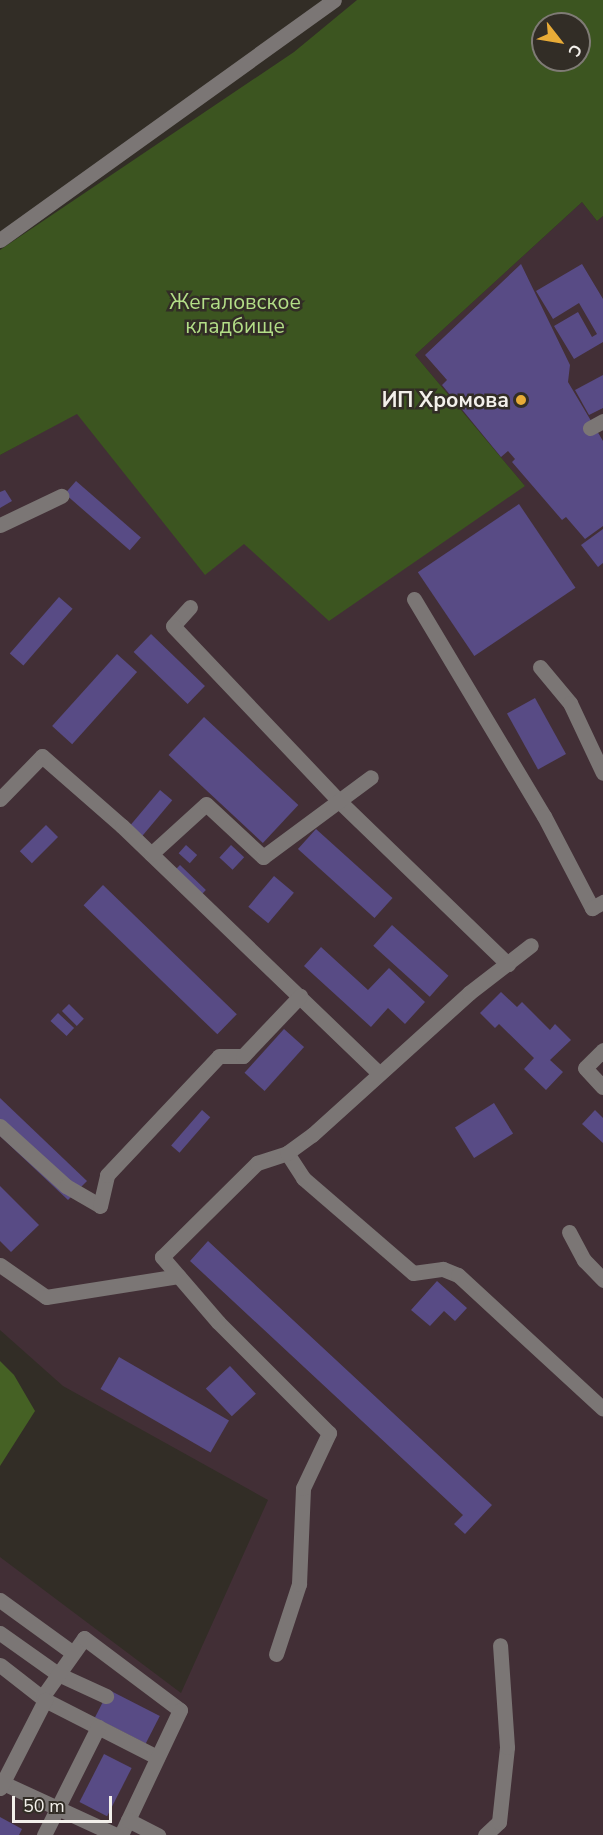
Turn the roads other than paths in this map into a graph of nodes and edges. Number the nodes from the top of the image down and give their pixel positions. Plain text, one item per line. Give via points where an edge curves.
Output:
1 (334, 0) edge
2 (0, 240) edge
3 (61, 496) dead end
4 (0, 525) edge
5 (414, 598) dead end
6 (190, 607) dead end
7 (540, 667) dead end
8 (603, 773) edge
9 (371, 777) dead end
10 (0, 799) edge
11 (339, 801) junction
12 (151, 854) junction
13 (603, 902) edge
14 (531, 945) dead end
15 (508, 964) junction
16 (300, 996) junction
17 (603, 1050) edge
18 (379, 1073) junction
19 (603, 1087) edge
20 (0, 1126) edge
21 (287, 1154) junction
22 (569, 1232) dead end
23 (0, 1265) edge
24 (178, 1276) junction
25 (603, 1281) edge
26 (603, 1409) edge
27 (0, 1600) edge
28 (0, 1633) edge
29 (500, 1645) dead end
30 (74, 1653) junction
31 (276, 1654) dead end
32 (0, 1665) edge
33 (58, 1674) junction
34 (106, 1696) dead end
35 (44, 1698) junction
36 (98, 1727) junction
37 (157, 1757) junction
38 (1, 1785) edge
39 (58, 1809) junction
40 (128, 1820) junction
41 (44, 1835) edge
42 (118, 1835) edge
43 (158, 1835) edge
44 (485, 1835) edge

1 - 2 lane
3 - 4 lane
5 - 13 lane via 544,816 592,908
6 - 11 lane via 173,626
7 - 8 lane via 570,703
9 - 11 lane
10 - 12 lane via 42,756
11 - 12 lane via 263,857 206,804
11 - 15 lane
12 - 16 lane
14 - 15 lane
15 - 18 lane via 469,993
16 - 18 lane
16 - 20 lane via 243,1056 219,1056 106,1175 100,1206 66,1186
17 - 19 lane via 585,1068
18 - 21 lane
21 - 24 lane via 256,1163 162,1257
21 - 26 lane via 303,1178 413,1273 443,1269 458,1275
22 - 25 lane via 584,1260
23 - 24 lane via 46,1297
24 - 31 lane via 218,1322 329,1433 303,1488 299,1584
27 - 30 lane
28 - 33 lane
29 - 44 lane via 507,1747 499,1822
30 - 33 lane
30 - 37 lane via 84,1638 180,1710
32 - 35 lane
33 - 34 lane
33 - 35 lane
35 - 36 lane
35 - 38 lane
36 - 37 lane
36 - 39 lane
37 - 40 lane
38 - 39 lane
39 - 41 lane
39 - 42 lane
40 - 42 lane
40 - 43 lane

